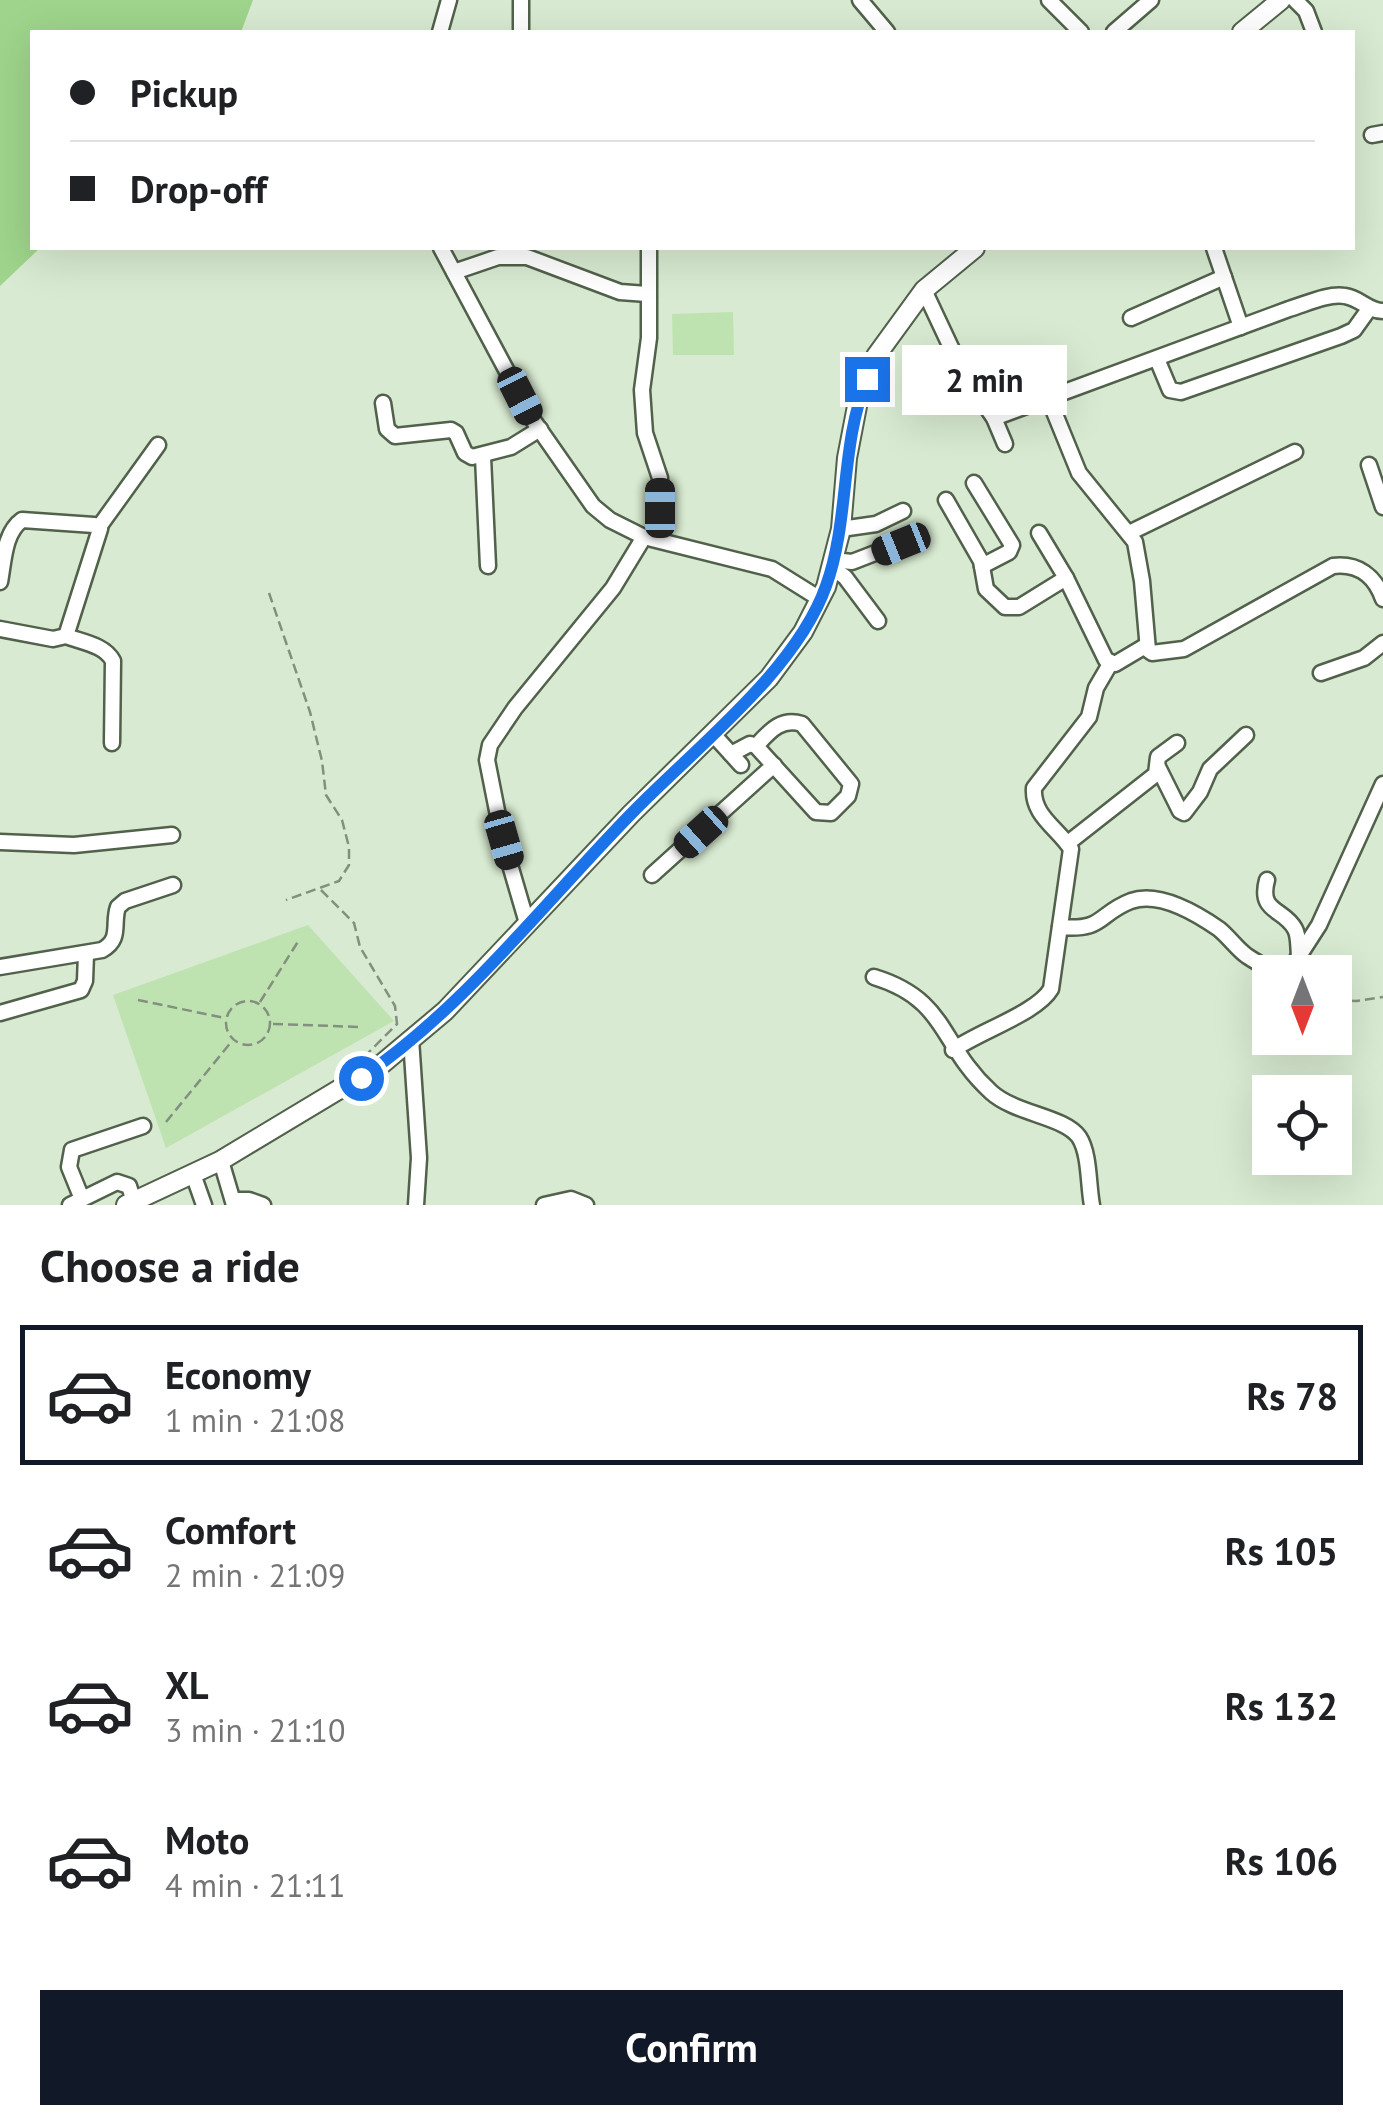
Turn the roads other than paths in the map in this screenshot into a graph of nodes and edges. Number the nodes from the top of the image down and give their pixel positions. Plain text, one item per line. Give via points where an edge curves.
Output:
1 (449, 0) edge
2 (521, 0) edge
3 (860, 0) edge
4 (1049, 0) edge
5 (1151, 0) edge
6 (1281, 0) edge
7 (1295, 0) edge
8 (441, 30) edge
9 (521, 30) edge
10 (885, 30) edge
11 (1079, 30) edge
12 (1116, 30) edge
13 (1244, 30) edge
14 (1313, 30) edge
15 (442, 250) edge
16 (649, 250) edge
17 (973, 250) edge
18 (1215, 250) edge
19 (454, 272) junction
20 (1224, 278) junction
21 (924, 290) junction
22 (647, 294) junction
23 (1376, 310) edge
24 (1131, 318) dead end
25 (1240, 327) junction
26 (1157, 359) junction
27 (1048, 397) junction
28 (383, 403) dead end
29 (994, 418) junction
30 (540, 429) junction
31 (1005, 444) dead end
32 (158, 445) dead end
33 (1295, 452) dead end
34 (483, 457) junction
35 (1369, 464) dead end
36 (974, 483) dead end
37 (946, 500) dead end
38 (1383, 507) edge
39 (903, 511) dead end
40 (98, 527) junction
41 (841, 529) junction
42 (1039, 533) dead end
43 (1128, 533) junction
44 (644, 537) junction
45 (662, 541) junction
46 (901, 544) dead end
47 (832, 564) junction
48 (488, 566) dead end
49 (982, 566) junction
50 (1066, 578) junction
51 (0, 582) edge
52 (820, 599) junction
53 (1383, 600) edge
54 (878, 620) dead end
55 (0, 629) edge
56 (66, 636) junction
57 (1148, 644) junction
58 (1383, 644) edge
59 (1110, 664) junction
60 (1321, 672) dead end
61 (712, 733) junction
62 (1246, 736) dead end
63 (112, 743) dead end
64 (1177, 744) dead end
65 (756, 746) junction
66 (774, 765) junction
67 (1158, 768) junction
68 (1383, 784) edge
69 (172, 835) dead end
70 (0, 842) edge
71 (1068, 843) junction
72 (652, 876) dead end
73 (1267, 880) dead end
74 (173, 885) dead end
75 (528, 923) junction
76 (1060, 927) junction
77 (86, 954) junction
78 (1299, 955) edge
79 (1300, 955) edge
80 (1252, 959) edge
81 (0, 967) edge
82 (874, 978) dead end
83 (0, 1013) edge
84 (411, 1040) junction
85 (953, 1050) junction
86 (144, 1126) dead end
87 (221, 1160) junction
88 (193, 1174) junction
89 (76, 1202) edge
90 (234, 1202) edge
91 (130, 1203) edge
92 (204, 1205) edge
93 (263, 1205) edge
94 (416, 1205) edge
95 (544, 1205) edge
96 (586, 1205) edge
97 (1092, 1205) edge

1 - 8 street
2 - 9 street
3 - 10 street
4 - 11 street
5 - 12 street
6 - 13 main road
7 - 14 street
15 - 19 street
16 - 22 street
17 - 21 main road
18 - 20 street
19 - 22 street via 498,257 527,257 620,292
19 - 30 street
20 - 24 street
20 - 25 street
21 - 29 street via 963,373
21 - 41 main road via 876,356 858,401
22 - 45 street via 642,390 645,433 660,478
23 - 25 street via 1338,296
23 - 26 street via 1341,336 1181,392 1170,390
25 - 26 street
26 - 27 street
27 - 29 street
27 - 43 street via 1080,473
28 - 34 street via 387,429 395,436 451,430 465,453
29 - 31 street
30 - 34 street
30 - 44 street via 593,506
32 - 40 street
33 - 43 street
34 - 48 street
35 - 38 street
36 - 49 street via 1012,545
37 - 49 street
39 - 41 street
40 - 51 street via 22,520 8,539
40 - 56 street
41 - 47 main road
42 - 50 street
43 - 57 street via 1138,553
44 - 45 street
44 - 75 street via 613,588 490,745 487,760 504,840
45 - 52 street via 772,569
46 - 47 street
47 - 52 main road
47 - 54 street
49 - 50 street via 986,589 1012,608
50 - 59 street
52 - 61 main road via 770,678
53 - 57 street via 1371,577 1340,565 1184,649 1152,653
55 - 56 street
56 - 63 street via 100,648 112,660
57 - 59 street
58 - 60 street
59 - 71 street via 1090,717 1034,788 1039,812
61 - 65 street via 736,759
61 - 75 main road
62 - 67 street via 1210,769 1184,813
64 - 67 street via 1162,753
65 - 66 street
65 - 66 street via 776,726 802,724 851,788 842,804 816,812
66 - 72 street
67 - 71 street
68 - 79 street
69 - 70 street via 74,845
71 - 76 street
73 - 78 street via 1267,902 1295,928
74 - 77 street via 125,901 116,910 114,942
75 - 84 main road
76 - 80 street via 1090,928 1119,906 1158,900 1206,920
76 - 85 street via 1045,1000
77 - 81 street
77 - 83 street via 81,990
82 - 85 street via 898,984 930,1008
84 - 87 main road via 361,1078
84 - 94 street
85 - 97 street via 1005,1104 1078,1136
86 - 89 street via 72,1150
87 - 88 main road
87 - 90 street
88 - 91 main road
88 - 92 street
89 - 91 street via 123,1182
90 - 93 street
95 - 96 street via 571,1198

